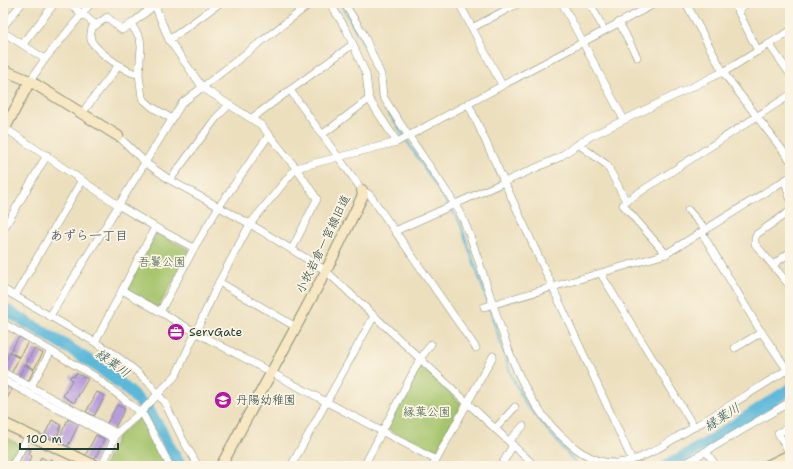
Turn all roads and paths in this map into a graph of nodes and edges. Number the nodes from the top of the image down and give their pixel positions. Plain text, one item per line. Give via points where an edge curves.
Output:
1 (22, 3) edge
2 (55, 3) edge
3 (69, 3) edge
4 (91, 3) edge
5 (220, 3) edge
6 (311, 3) edge
7 (330, 3) edge
8 (344, 3) edge
9 (459, 3) edge
10 (519, 3) edge
11 (562, 3) edge
12 (590, 3) edge
13 (656, 3) edge
14 (686, 3) edge
15 (748, 3) edge
16 (155, 4) edge
17 (736, 6) edge
18 (82, 13) junction
19 (619, 22) junction
20 (131, 24) junction
21 (96, 25) junction
22 (3, 27) edge
23 (472, 28) junction
24 (604, 30) junction
25 (790, 31) edge
26 (3, 32) edge
27 (169, 40) junction
28 (583, 42) junction
29 (23, 44) junction
30 (353, 44) junction
31 (769, 44) junction
32 (758, 51) junction
33 (637, 57) dead end
34 (45, 59) junction
35 (119, 65) junction
36 (3, 70) edge
37 (723, 72) junction
38 (789, 72) edge
39 (139, 74) junction
40 (30, 81) junction
41 (502, 85) junction
42 (203, 88) junction
43 (290, 90) junction
44 (790, 95) edge
45 (369, 99) junction
46 (468, 103) junction
47 (229, 105) junction
48 (82, 113) junction
49 (757, 116) junction
50 (172, 118) junction
51 (252, 118) junction
52 (624, 120) junction
53 (4, 130) edge
54 (323, 134) junction
55 (269, 135) junction
56 (409, 135) junction
57 (118, 136) joint
58 (399, 140) junction
59 (578, 144) junction
60 (47, 155) junction
61 (339, 157) junction
62 (790, 160) edge
63 (146, 163) junction
64 (296, 168) junction
65 (787, 179) edge
66 (82, 180) junction
67 (170, 180) junction
68 (504, 181) junction
69 (362, 190) junction
70 (790, 198) edge
71 (626, 201) junction
72 (450, 205) junction
73 (118, 206) junction
74 (218, 208) junction
75 (688, 210) dead end
76 (790, 211) edge
77 (250, 224) junction
78 (155, 227) junction
79 (3, 230) edge
80 (395, 231) junction
81 (704, 231) junction
82 (194, 248) junction
83 (292, 249) junction
84 (790, 252) edge
85 (666, 254) junction
86 (773, 265) junction
87 (326, 271) junction
88 (601, 274) junction
89 (219, 282) junction
90 (790, 286) edge
91 (553, 288) junction
92 (3, 289) edge
93 (122, 290) junction
94 (15, 296) junction
95 (489, 306) junction
96 (160, 312) junction
97 (50, 316) junction
98 (374, 316) junction
99 (3, 323) edge
100 (296, 327) junction
101 (195, 332) junction
102 (762, 332) junction
103 (94, 342) junction
104 (431, 344) dead end
105 (476, 348) dead end
106 (735, 348) dead end
107 (51, 351) junction
108 (493, 356) dead end
109 (420, 360) junction
110 (789, 371) edge
111 (3, 372) edge
112 (271, 373) junction
113 (3, 380) edge
114 (31, 386) junction
115 (159, 393) junction
116 (326, 402) junction
117 (466, 402) junction
118 (790, 402) edge
119 (515, 407) dead end
120 (141, 412) junction
121 (3, 423) edge
122 (523, 426) dead end
123 (694, 427) junction
124 (790, 427) edge
125 (495, 429) junction
126 (382, 431) junction
127 (29, 435) junction
128 (115, 435) junction
129 (511, 443) junction
130 (706, 451) junction
131 (790, 455) edge
132 (632, 460) junction
133 (434, 463) edge
134 (12, 466) edge
135 (96, 466) edge
136 (102, 466) edge
137 (170, 466) edge
138 (198, 466) edge
139 (221, 466) edge
140 (291, 466) edge
141 (364, 466) edge
142 (501, 466) edge
143 (535, 466) edge
144 (681, 466) edge
145 (716, 466) edge
146 (767, 466) edge

1 - 22 street
2 - 29 street
3 - 18 street
4 - 18 street
5 - 27 street
6 - 42 street
7 - 30 street
8 - 56 street via 363,33 381,75 383,96
9 - 23 street
10 - 23 street
11 - 28 street
12 - 24 street
13 - 19 street
14 - 37 street
15 - 17 street
16 - 20 street
16 - 27 street
17 - 32 street
18 - 21 street
18 - 34 street
19 - 24 street
19 - 33 street
20 - 21 street via 122,30 107,17
20 - 39 street via 140,38
21 - 35 street via 92,28 91,40 104,55
23 - 41 street
24 - 28 street
25 - 31 street
26 - 29 street
27 - 42 street
28 - 41 street
28 - 52 street
29 - 34 street
30 - 43 street
30 - 45 street via 366,74
31 - 32 street
31 - 38 street
32 - 37 street
34 - 40 street
35 - 39 street
35 - 48 street
36 - 40 street
37 - 49 street
37 - 52 street
39 - 50 street via 142,98
40 - 48 street
40 - 53 street
41 - 46 street
42 - 47 street
42 - 50 street via 182,104
43 - 51 street
43 - 54 street, 小牧岩倉一宮線旧道
44 - 49 street
45 - 54 street
45 - 58 street
46 - 56 street
46 - 68 street
47 - 51 street
47 - 67 street via 216,118
48 - 57 street
49 - 62 street
49 - 71 street
50 - 63 street
51 - 55 street
52 - 59 street
53 - 60 street
54 - 61 street, 小牧岩倉一宮線旧道
55 - 64 street
55 - 74 street
56 - 58 street
56 - 72 street
57 - 63 street
58 - 61 street
59 - 68 street via 558,158
59 - 71 street via 607,165
60 - 66 street
60 - 79 street
61 - 64 street
61 - 69 street, 小牧岩倉一宮線旧道
63 - 67 street
63 - 73 street
64 - 77 street
64 - 83 street via 317,199
65 - 70 street
65 - 81 street
66 - 73 street
66 - 94 street
67 - 74 street
68 - 72 street
68 - 91 street
69 - 80 street via 370,195
69 - 87 street, 小牧岩倉一宮線旧道 via 363,195
71 - 85 street via 623,205
72 - 80 street
72 - 95 street via 470,234
73 - 78 street
73 - 97 street
74 - 77 street
74 - 82 street
75 - 81 street
76 - 86 street via 755,238 755,244
77 - 83 street
77 - 89 street
78 - 82 street
78 - 93 street
80 - 105 street
81 - 85 street
81 - 102 street
82 - 96 street
83 - 87 street
84 - 86 street
85 - 88 street
86 - 90 street
87 - 98 street
87 - 100 street, 小牧岩倉一宮線旧道
88 - 91 street
88 - 123 street
89 - 100 street
89 - 101 street
91 - 95 street
91 - 132 street
92 - 94 street
93 - 96 street
93 - 103 street
94 - 97 street
95 - 132 street via 518,373 534,402 561,436 586,456 604,462
96 - 101 street
97 - 103 street
98 - 109 street
98 - 116 street
99 - 107 street
100 - 112 street, 小牧岩倉一宮線旧道
101 - 112 street
101 - 115 street via 176,375
102 - 106 street
102 - 110 street
103 - 115 street via 128,364
104 - 109 street
107 - 114 street
107 - 120 street via 94,376
108 - 117 street
109 - 117 street
109 - 126 street
110 - 123 street
111 - 114 street
112 - 116 street
112 - 139 street, 小牧岩倉一宮線旧道
113 - 128 street
114 - 128 street
115 - 120 street
115 - 138 street
116 - 126 street
116 - 140 street
117 - 125 street
117 - 133 street
118 - 130 street
119 - 125 street
120 - 128 street
120 - 137 street
121 - 127 street
122 - 129 street
123 - 132 street via 644,456
124 - 131 street via 778,433
125 - 129 street
126 - 133 street
126 - 141 street
127 - 134 street
127 - 135 street
128 - 136 street
129 - 142 street
129 - 143 street
130 - 144 street
130 - 145 street
131 - 146 street

